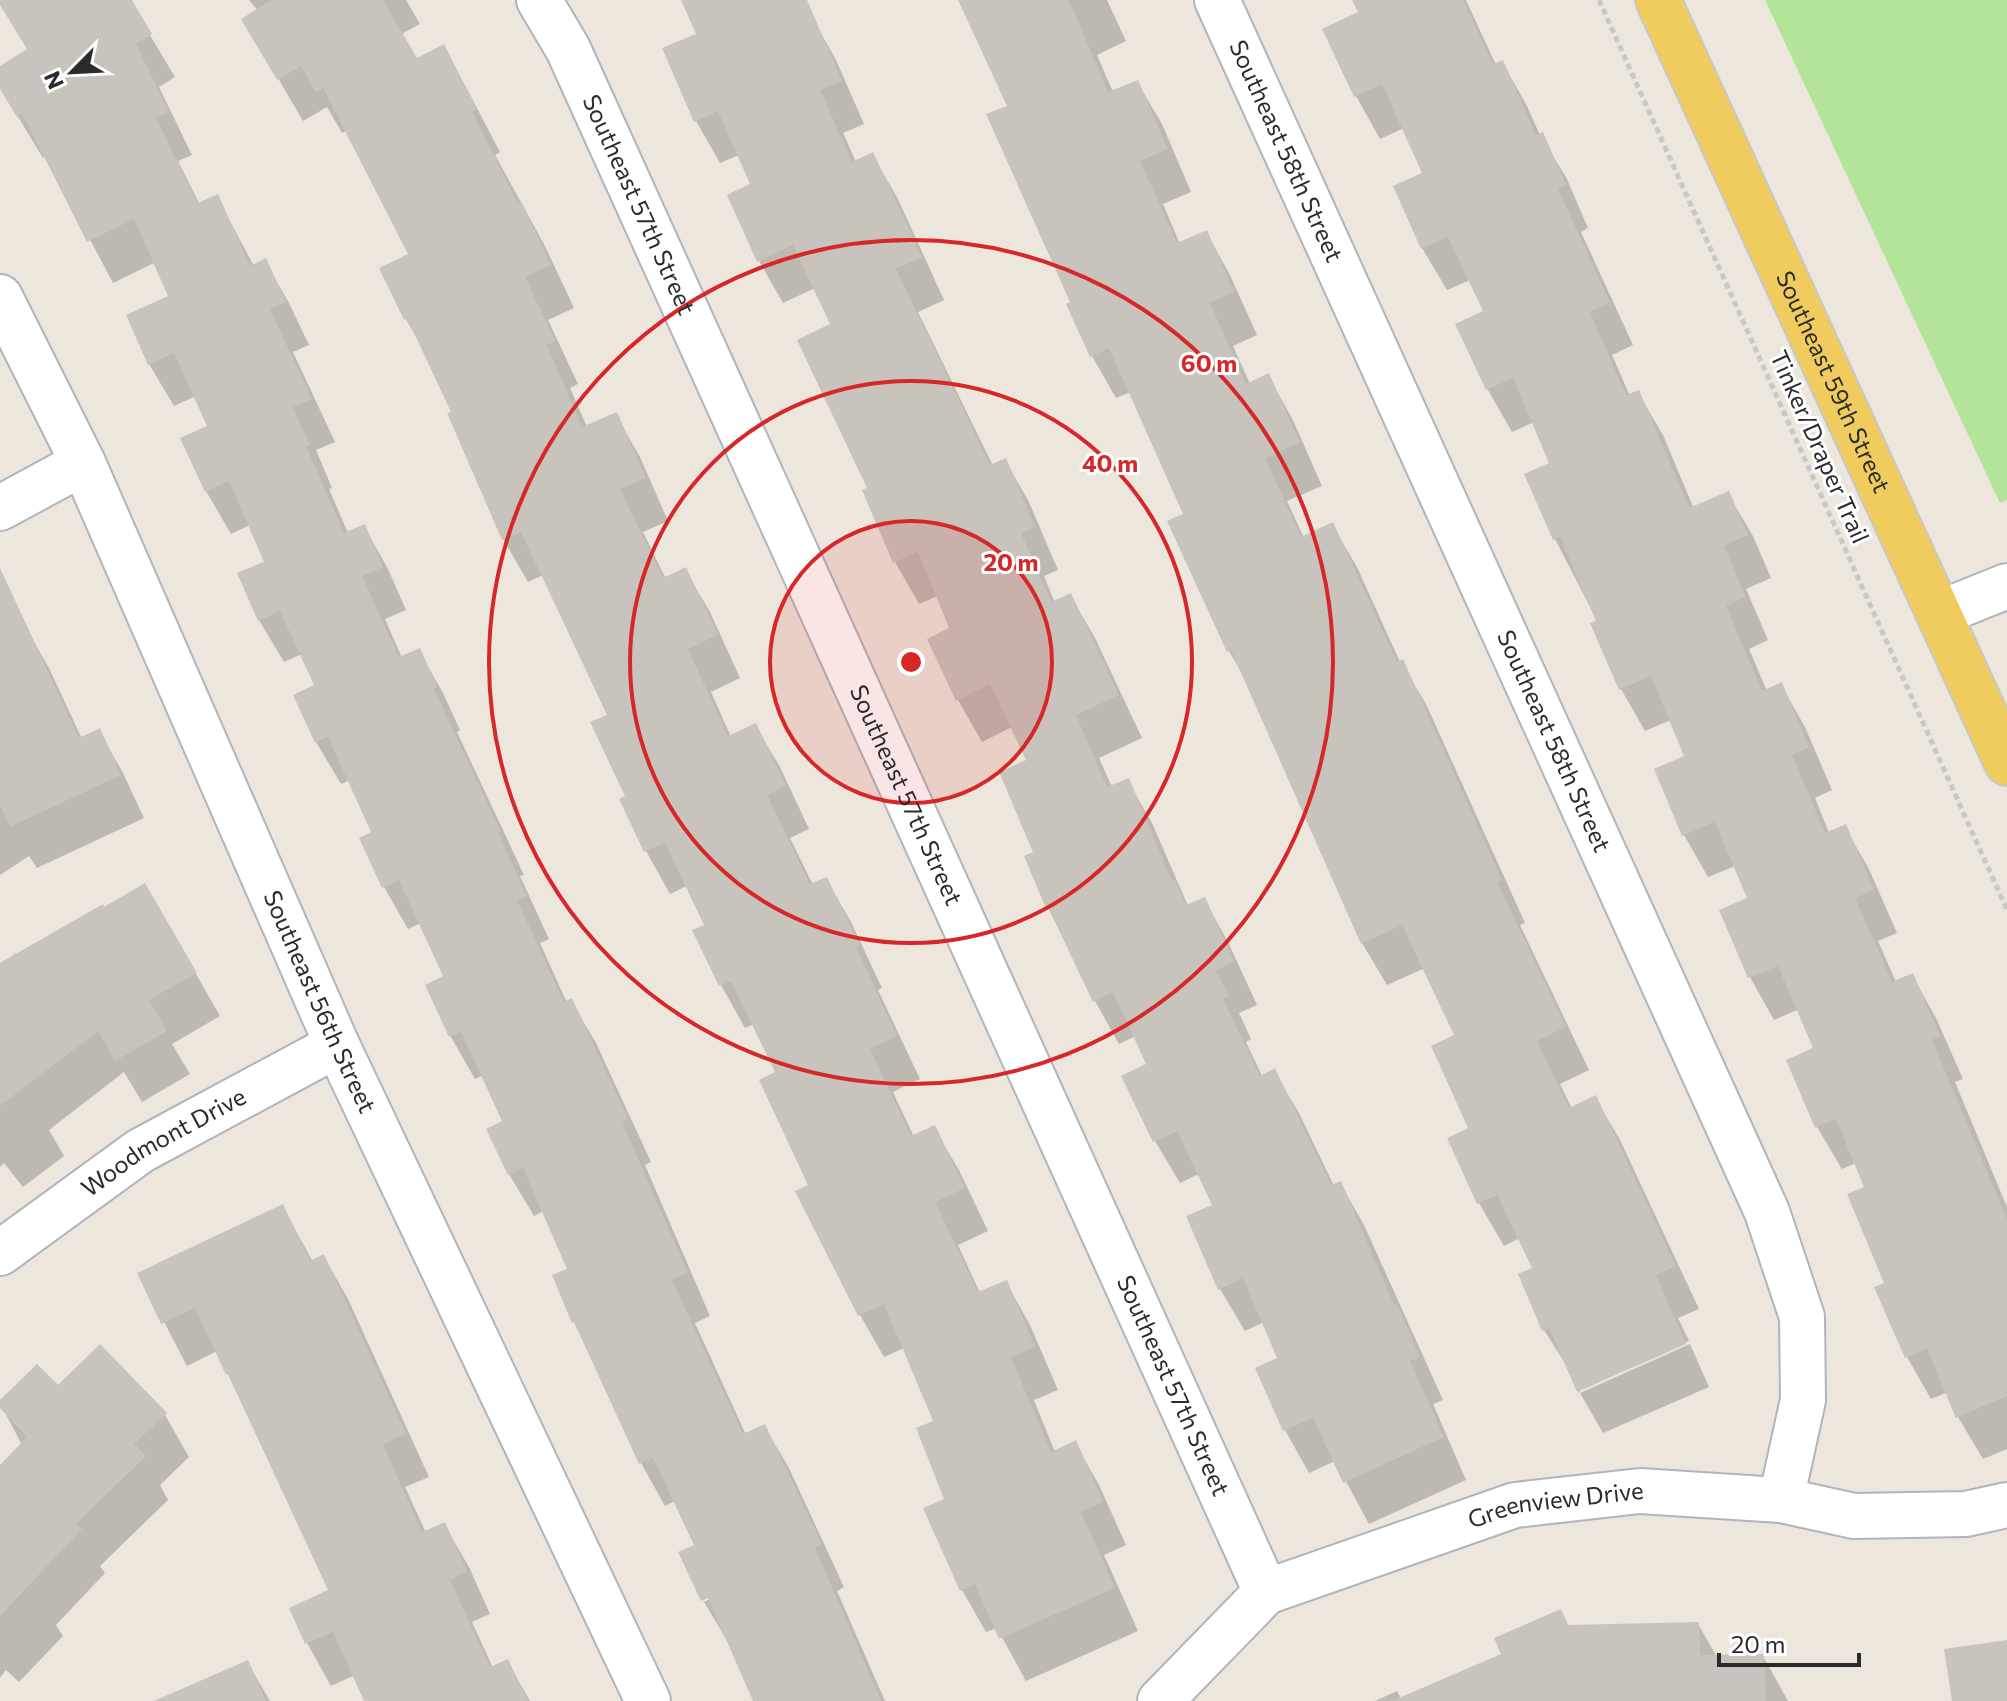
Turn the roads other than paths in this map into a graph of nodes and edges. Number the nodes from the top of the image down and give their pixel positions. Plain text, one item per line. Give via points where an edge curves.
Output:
1 (539, 0) edge
2 (1217, 0) edge
3 (1658, 0) edge
4 (0, 297) edge
5 (83, 463) junction
6 (0, 508) edge
7 (2007, 586) edge
8 (1940, 613) junction
9 (2007, 763) edge
10 (337, 1045) junction
11 (0, 1253) edge
12 (1781, 1500) junction
13 (2007, 1505) edge
14 (1266, 1592) junction
15 (648, 1701) edge
16 (1160, 1701) edge

1 - 14 street, Southeast 57th Street via 568,49
2 - 12 street, Southeast 58th Street via 1767,1212 1802,1317 1803,1400
3 - 8 main road, Southeast 59th Street
4 - 5 street, Southeast 56th Street
5 - 6 street
5 - 10 street, Southeast 56th Street
7 - 8 street
8 - 9 main road, Southeast 59th Street
10 - 11 street, Woodmont Drive via 140,1151
10 - 15 street, Southeast 56th Street
12 - 13 street, Greenview Drive via 1854,1516 1966,1514
12 - 14 street, Greenview Drive via 1640,1491 1515,1505
14 - 16 street, Greenview Drive

